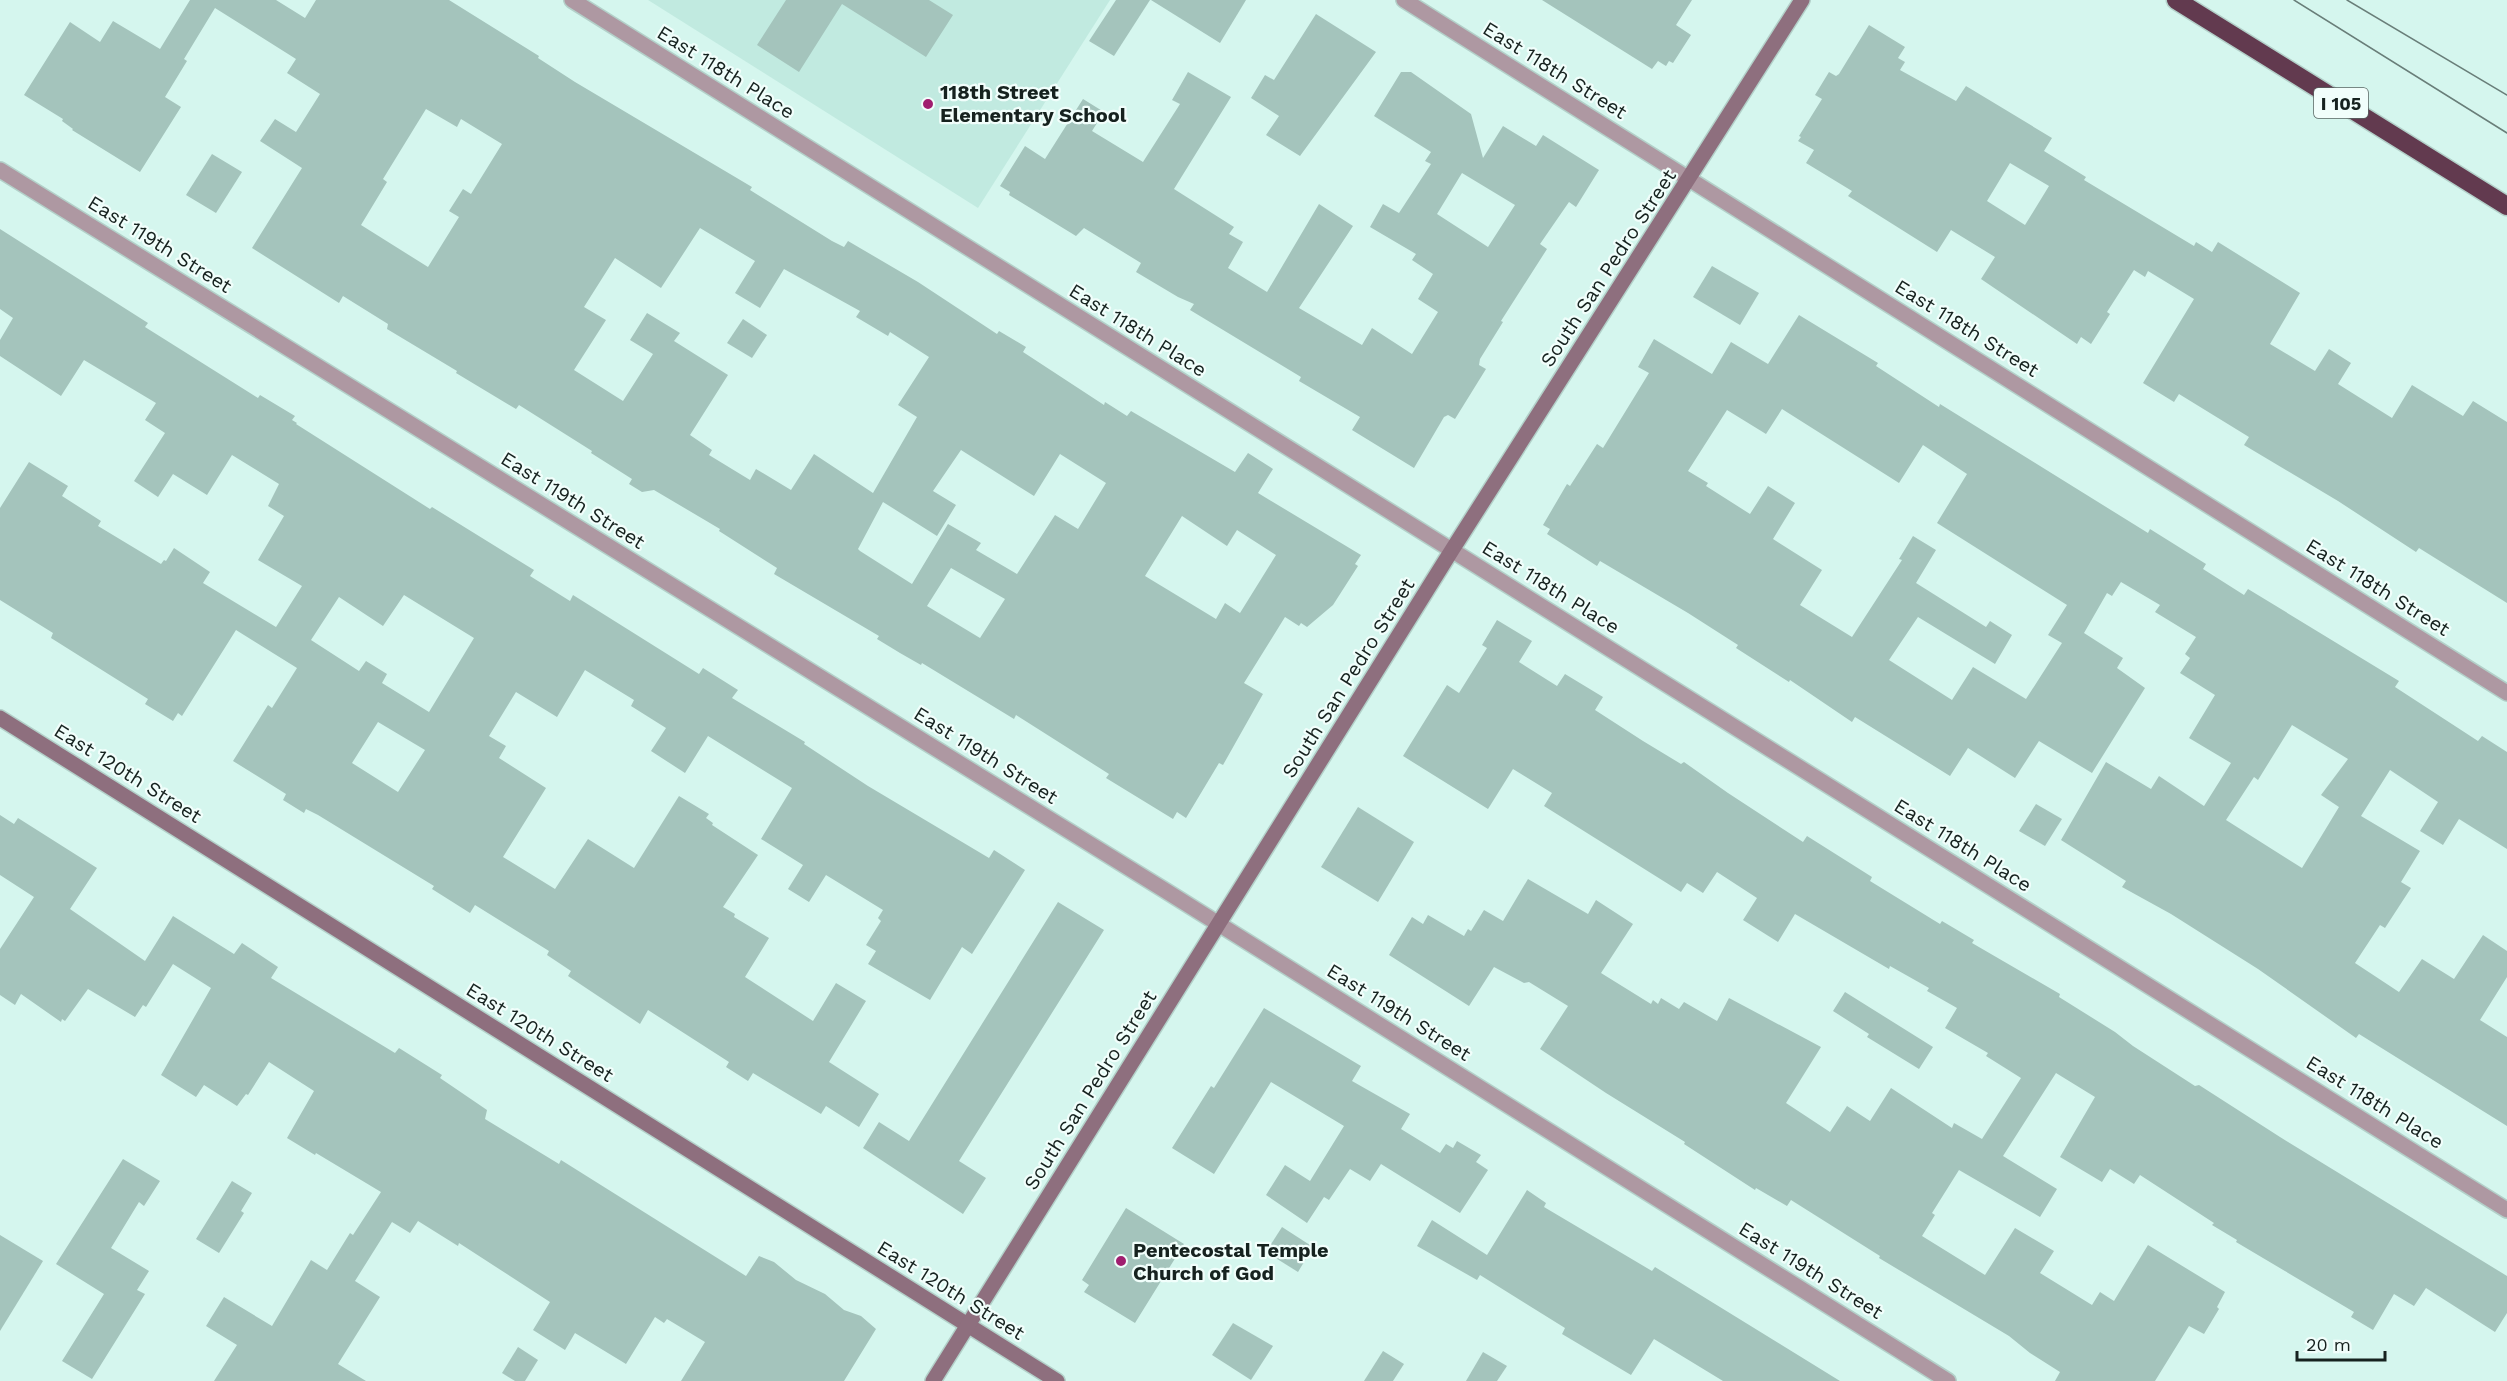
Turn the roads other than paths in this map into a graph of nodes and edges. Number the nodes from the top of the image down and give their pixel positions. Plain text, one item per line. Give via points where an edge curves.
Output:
1 (572, 0) edge
2 (1404, 0) edge
3 (1802, 0) edge
4 (2176, 0) edge
5 (0, 170) edge
6 (1690, 179) junction
7 (2507, 206) edge
8 (1452, 550) junction
9 (2507, 693) edge
10 (0, 717) edge
11 (1219, 925) junction
12 (2507, 1210) edge
13 (968, 1325) junction
14 (933, 1381) edge
15 (1057, 1381) edge
16 (1948, 1381) edge

1 - 8 street, East 118th Place
2 - 6 street, East 118th Street
3 - 6 street, South San Pedro Street
4 - 7 highway, I 105
5 - 11 street, East 119th Street
6 - 8 street, South San Pedro Street
6 - 9 street, East 118th Street
8 - 11 street, South San Pedro Street
8 - 12 street, East 118th Place
10 - 13 street, East 120th Street
11 - 13 street, South San Pedro Street
11 - 16 street, East 119th Street
13 - 14 street, South San Pedro Street
13 - 15 street, East 120th Street

